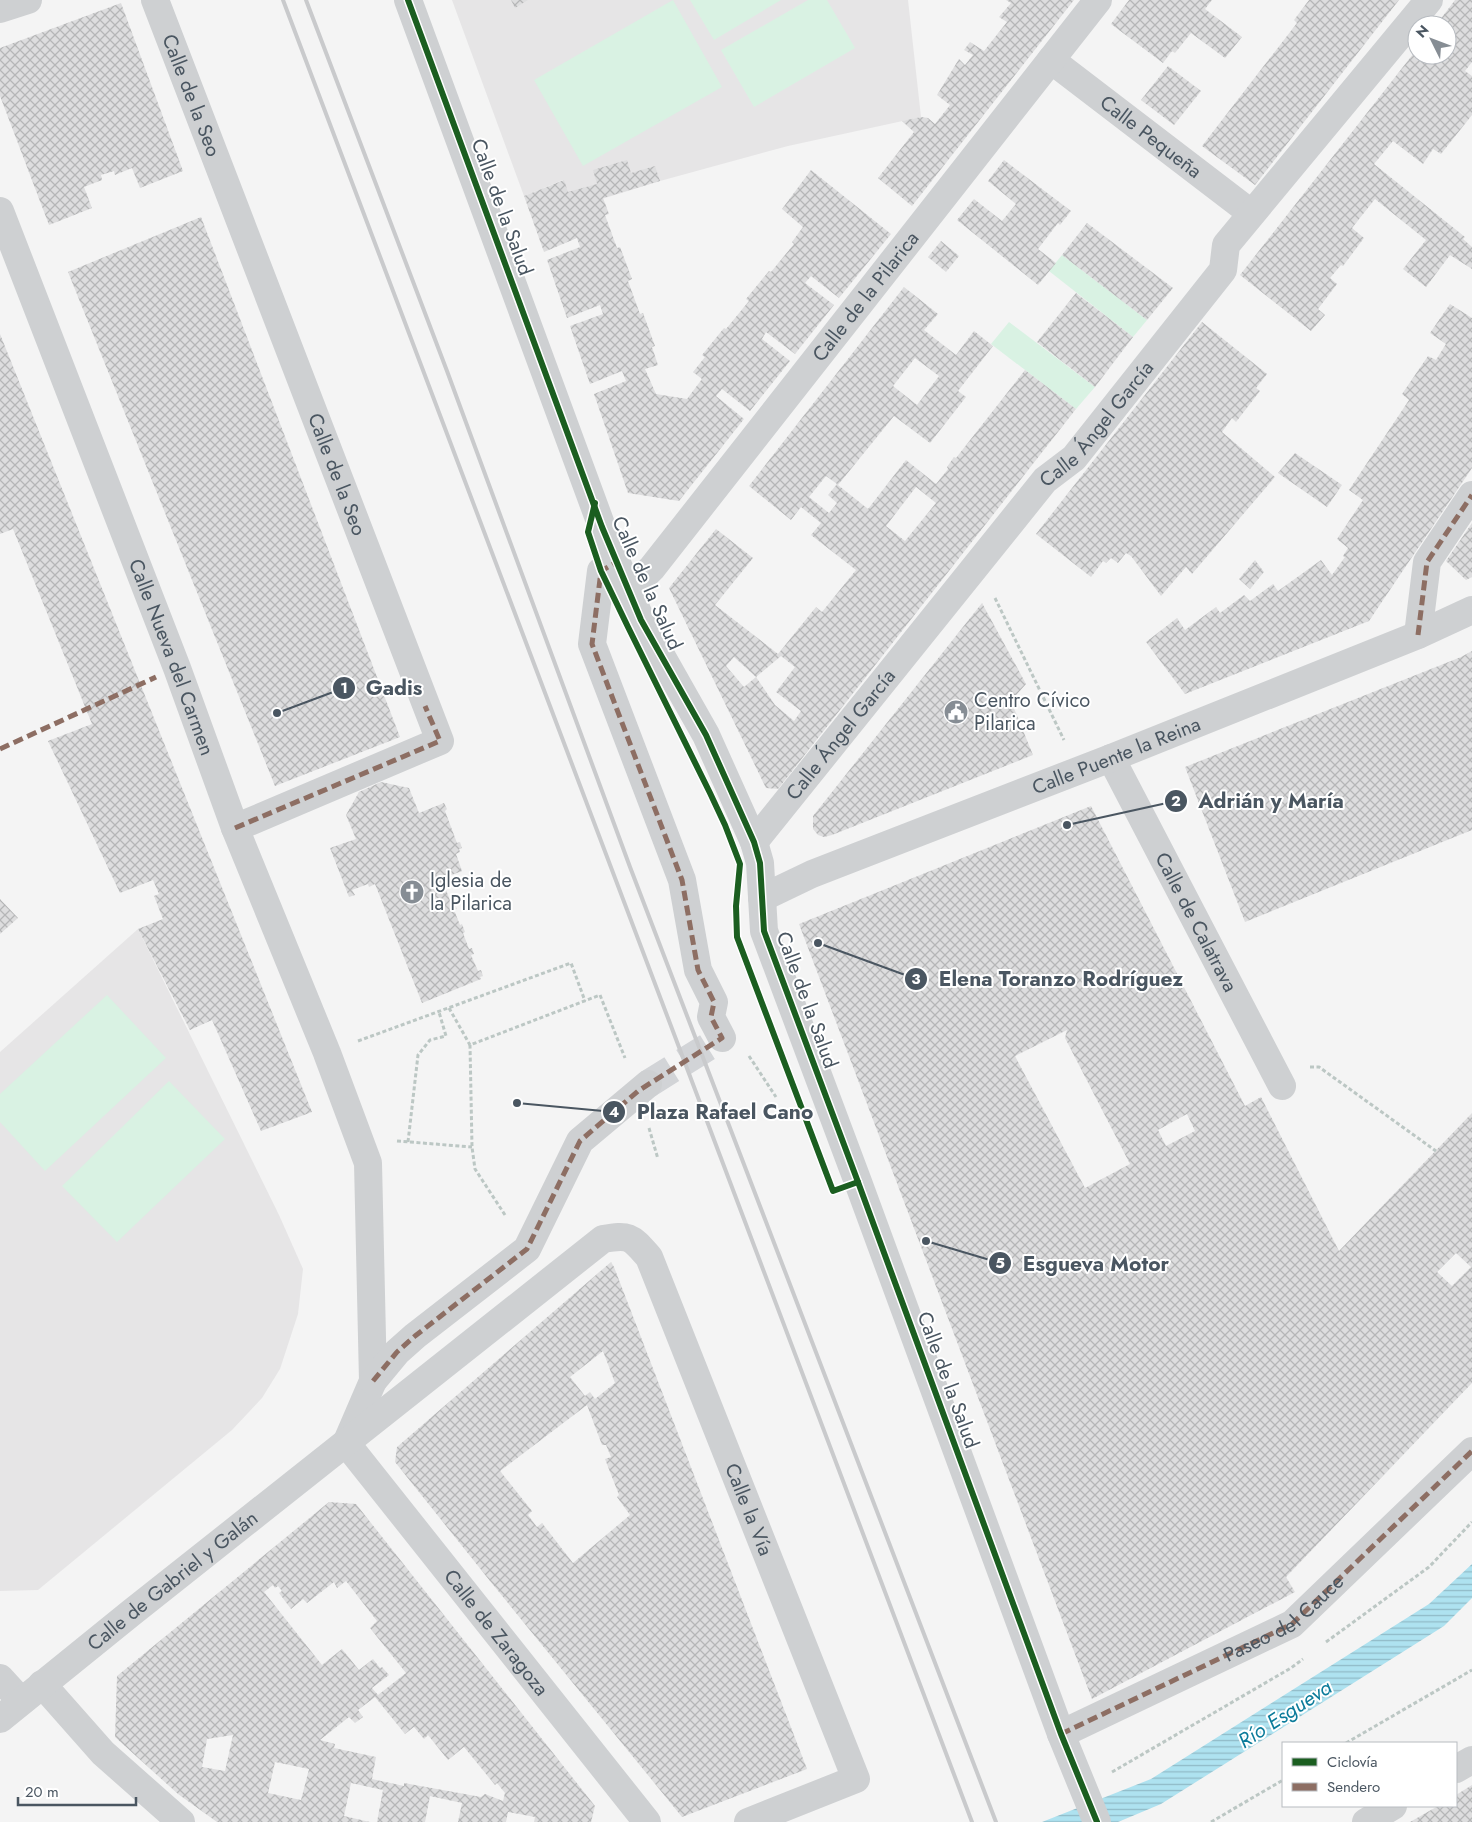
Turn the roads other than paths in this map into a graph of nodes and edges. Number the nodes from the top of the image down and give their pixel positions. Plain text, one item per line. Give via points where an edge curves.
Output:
1 (28, 0) edge
2 (155, 0) edge
3 (408, 0) edge
4 (1098, 0) edge
5 (1429, 0) edge
6 (0, 9) edge
7 (1051, 60) junction
8 (0, 211) edge
9 (1251, 213) junction
10 (1472, 495) edge
11 (617, 562) junction
12 (629, 591) junction
13 (1472, 610) edge
14 (1418, 635) junction
15 (1111, 758) junction
16 (235, 828) junction
17 (754, 842) junction
18 (762, 898) junction
19 (722, 1038) dead end
20 (1276, 1074) road end
21 (648, 1084) tunnel mouth
22 (636, 1242) joint
23 (373, 1380) junction
24 (346, 1443) junction
25 (1472, 1451) edge
26 (0, 1678) edge
27 (42, 1684) junction
28 (21, 1702) junction
29 (0, 1720) edge
30 (1061, 1734) junction
31 (1472, 1760) edge
32 (1457, 1768) edge
33 (1391, 1807) edge
34 (181, 1822) edge
35 (647, 1822) edge
36 (748, 1822) edge
37 (1097, 1822) edge
38 (1366, 1822) edge

1 - 6 street
2 - 16 street, Calle de la Seo via 440,740
3 - 11 street, Calle de la Salud
4 - 7 street, Calle de la Pilarica
5 - 9 street, Calle Ángel García
7 - 9 street, Calle Pequeña
7 - 12 street, Calle de la Pilarica via 652,568
8 - 16 street, Calle Nueva del Carmen via 170,650
9 - 17 street, Calle Ángel García via 1226,245 1223,270 1074,458 1045,480
10 - 14 street via 1427,562
11 - 12 street, Calle de la Salud
11 - 19 street, Calle de la Salud via 601,570 592,644 682,880 698,970 714,1002 712,1017
12 - 17 street, Calle de la Salud via 706,735
13 - 14 street, Calle Puente la Reina
14 - 15 street, Calle Puente la Reina
15 - 18 street, Calle Puente la Reina via 812,874
15 - 20 street, Calle de Calatrava
16 - 23 street, Calle Nueva del Carmen via 368,1163
17 - 18 street, Calle de la Salud via 760,863
18 - 30 street, Calle de la Salud via 764,931
21 - 23 street via 580,1141 527,1249 415,1336
22 - 24 street, Calle de Gabriel y Galán via 622,1235 603,1239
22 - 36 street, Calle la Vía via 649,1257 856,1779
23 - 24 street
24 - 27 street, Calle de Gabriel y Galán
24 - 35 street, Calle de Zaragoza
25 - 30 street, Paseo del Cauce via 1292,1624
26 - 28 street
27 - 28 street, Calle de Gabriel y Galán
27 - 34 street via 103,1753
28 - 29 street, Calle de Gabriel y Galán
30 - 37 street, Calle de la Salud
31 - 32 street
33 - 38 street

